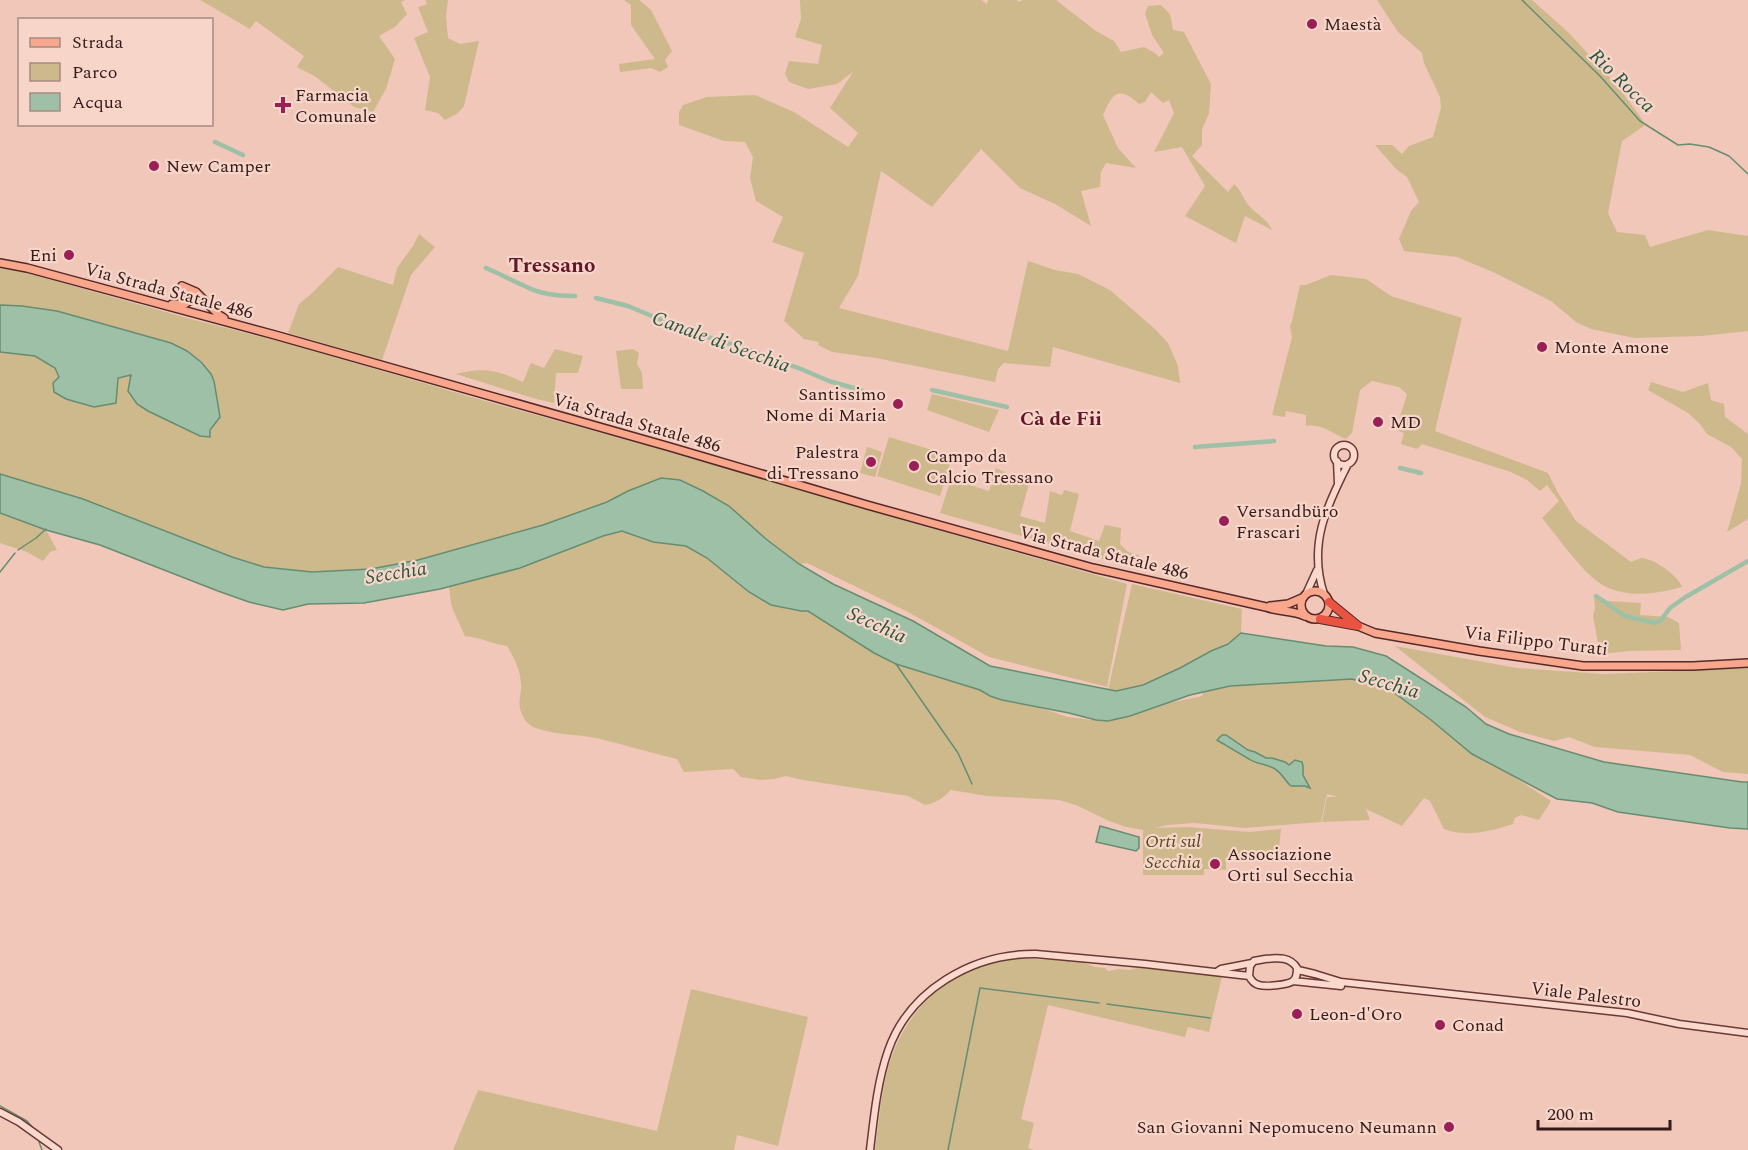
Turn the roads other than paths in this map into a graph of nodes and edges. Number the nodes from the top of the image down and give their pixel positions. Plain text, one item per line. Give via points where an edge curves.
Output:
1 (0, 263) edge
2 (139, 298) junction
3 (252, 329) junction
4 (1336, 461) junction
5 (1348, 464) junction
6 (1338, 483) junction
7 (1317, 570) junction
8 (1304, 596) junction
9 (1326, 598) junction
10 (1266, 607) junction
11 (1305, 616) junction
12 (1320, 619) junction
13 (1358, 626) junction
14 (1748, 663) edge
15 (1252, 963) junction
16 (1298, 970) junction
17 (1218, 971) junction
18 (1249, 976) junction
19 (1293, 981) junction
20 (1419, 992) junction
21 (1748, 1033) edge
22 (0, 1112) edge
23 (58, 1150) edge
24 (870, 1150) edge

1 - 2 main road, Via Strada Statale 486
2 - 3 main road, Via Strada Statale 486
2 - 3 main road via 185,304 190,297 182,286 196,292 219,315
3 - 10 main road, Via Strada Statale 486 via 1093,568
4 - 5 main road
4 - 5 main road via 1335,452 1345,445 1354,453
4 - 6 main road
5 - 6 main road
6 - 7 main road via 1318,542
7 - 8 main road
7 - 9 main road
8 - 9 main road via 1315,591
8 - 10 main road via 1288,604
8 - 11 main road via 1300,608
9 - 12 main road via 1328,610
9 - 13 highway
10 - 11 main road, Via Strada Statale 486
11 - 12 main road
12 - 13 highway
13 - 14 main road, Via Filippo Turati via 1375,633 1583,666
15 - 16 main road, Viale Palestro via 1288,959
15 - 17 main road
15 - 18 main road
16 - 19 main road
16 - 20 main road, Viale Palestro via 1341,982
17 - 18 main road, Viale Palestro
17 - 24 main road via 1024,954 998,957 969,967 934,987 902,1022 883,1068
18 - 19 main road, Viale Palestro via 1262,986
19 - 20 main road, Viale Palestro
20 - 21 main road, Viale Palestro via 1615,1012
22 - 23 main road

